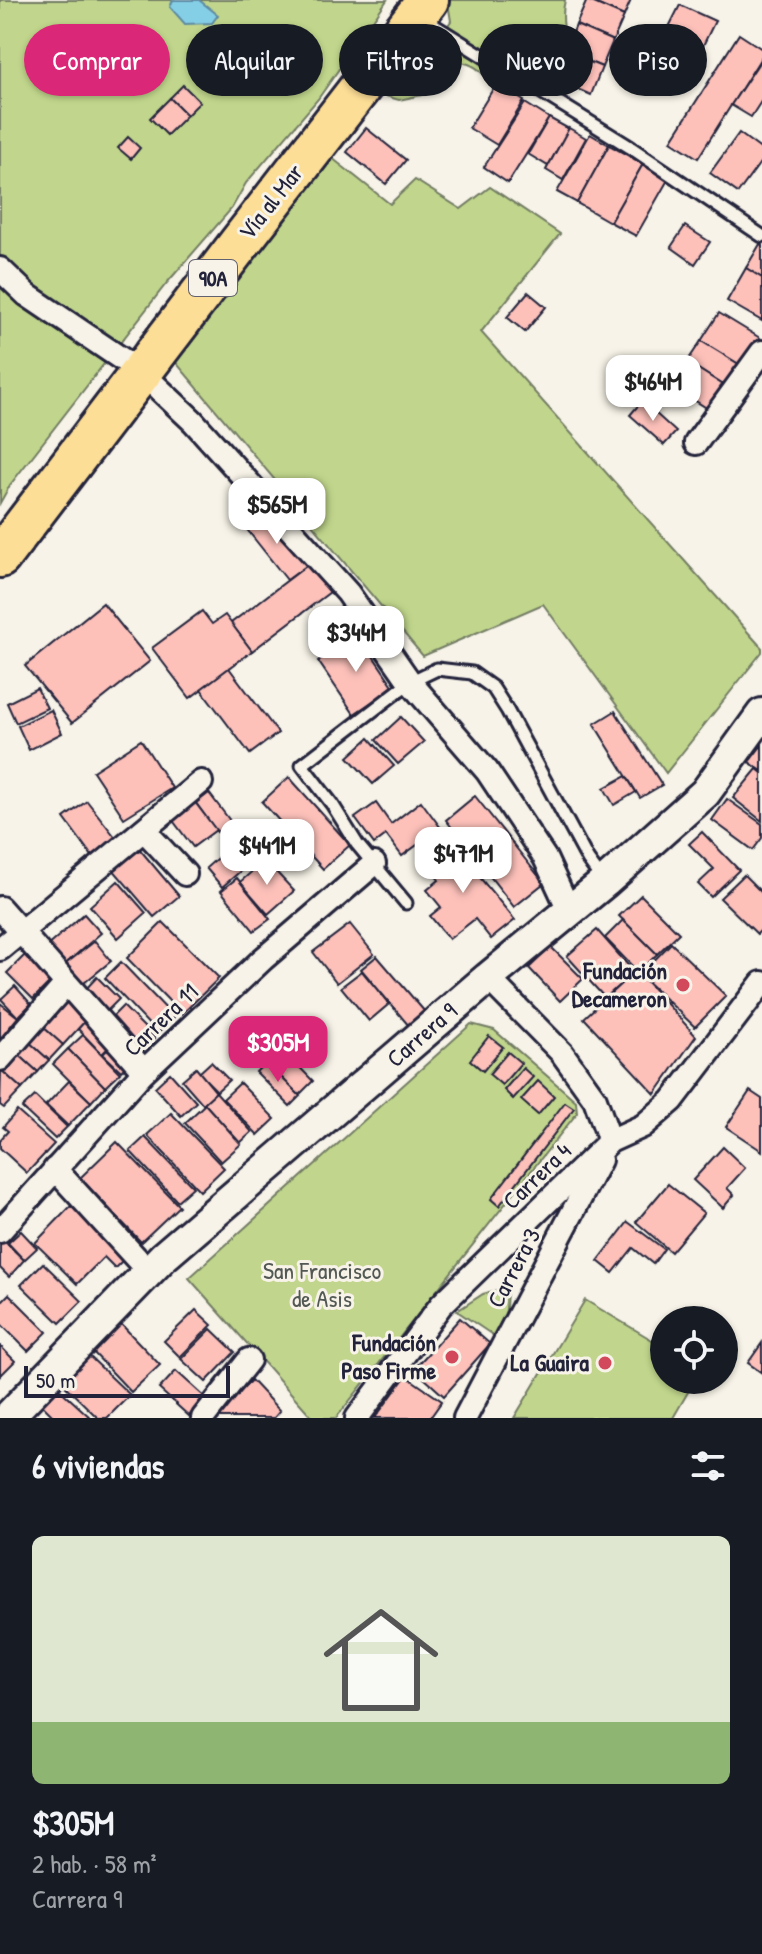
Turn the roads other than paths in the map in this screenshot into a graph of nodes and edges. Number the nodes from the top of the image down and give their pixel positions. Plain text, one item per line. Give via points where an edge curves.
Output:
1 (422, 7) edge
2 (762, 236) edge
3 (0, 269) edge
4 (762, 352) edge
5 (141, 372) junction
6 (696, 443) dead end
7 (0, 557) edge
8 (410, 682) junction
9 (762, 714) edge
10 (201, 782) dead end
11 (144, 830) junction
12 (374, 864) junction
13 (185, 874) dead end
14 (605, 882) junction
15 (406, 903) dead end
16 (0, 908) edge
17 (570, 912) junction
18 (21, 931) junction
19 (0, 949) edge
20 (488, 978) junction
21 (762, 983) edge
22 (66, 984) junction
23 (0, 1059) edge
24 (144, 1071) junction
25 (610, 1141) junction
26 (55, 1169) junction
27 (0, 1231) edge
28 (148, 1271) junction
29 (249, 1360) dead end
30 (7, 1418) edge
31 (203, 1418) edge
32 (357, 1418) edge
33 (465, 1418) edge

1 - 2 lane
1 - 5 highway, Vía al Mar / 90A
3 - 5 street via 27,295
4 - 6 street
5 - 7 highway, Vía al Mar / 90A
5 - 8 street via 193,421 348,593
8 - 12 lane via 302,765
8 - 14 lane via 437,669 472,673 493,688
8 - 17 street via 487,771 545,858
9 - 14 street, Carrera 9 via 705,793
10 - 11 street
11 - 13 street
11 - 18 street
12 - 15 lane
12 - 24 street, Carrera 11
14 - 17 street, Carrera 9
16 - 18 street
17 - 20 street, Carrera 9
18 - 19 street
18 - 22 street
20 - 25 street via 562,1053 595,1099
20 - 28 street, Carrera 9
21 - 25 street, Carrera 4 via 672,1101 643,1126
22 - 23 street
22 - 24 street
24 - 26 street, Carrera 11
25 - 32 street, Carrera 4 via 441,1305
25 - 33 street, Carrera 3
26 - 27 street, Carrera 11
26 - 28 street
28 - 30 street, Carrera 9
29 - 31 street

